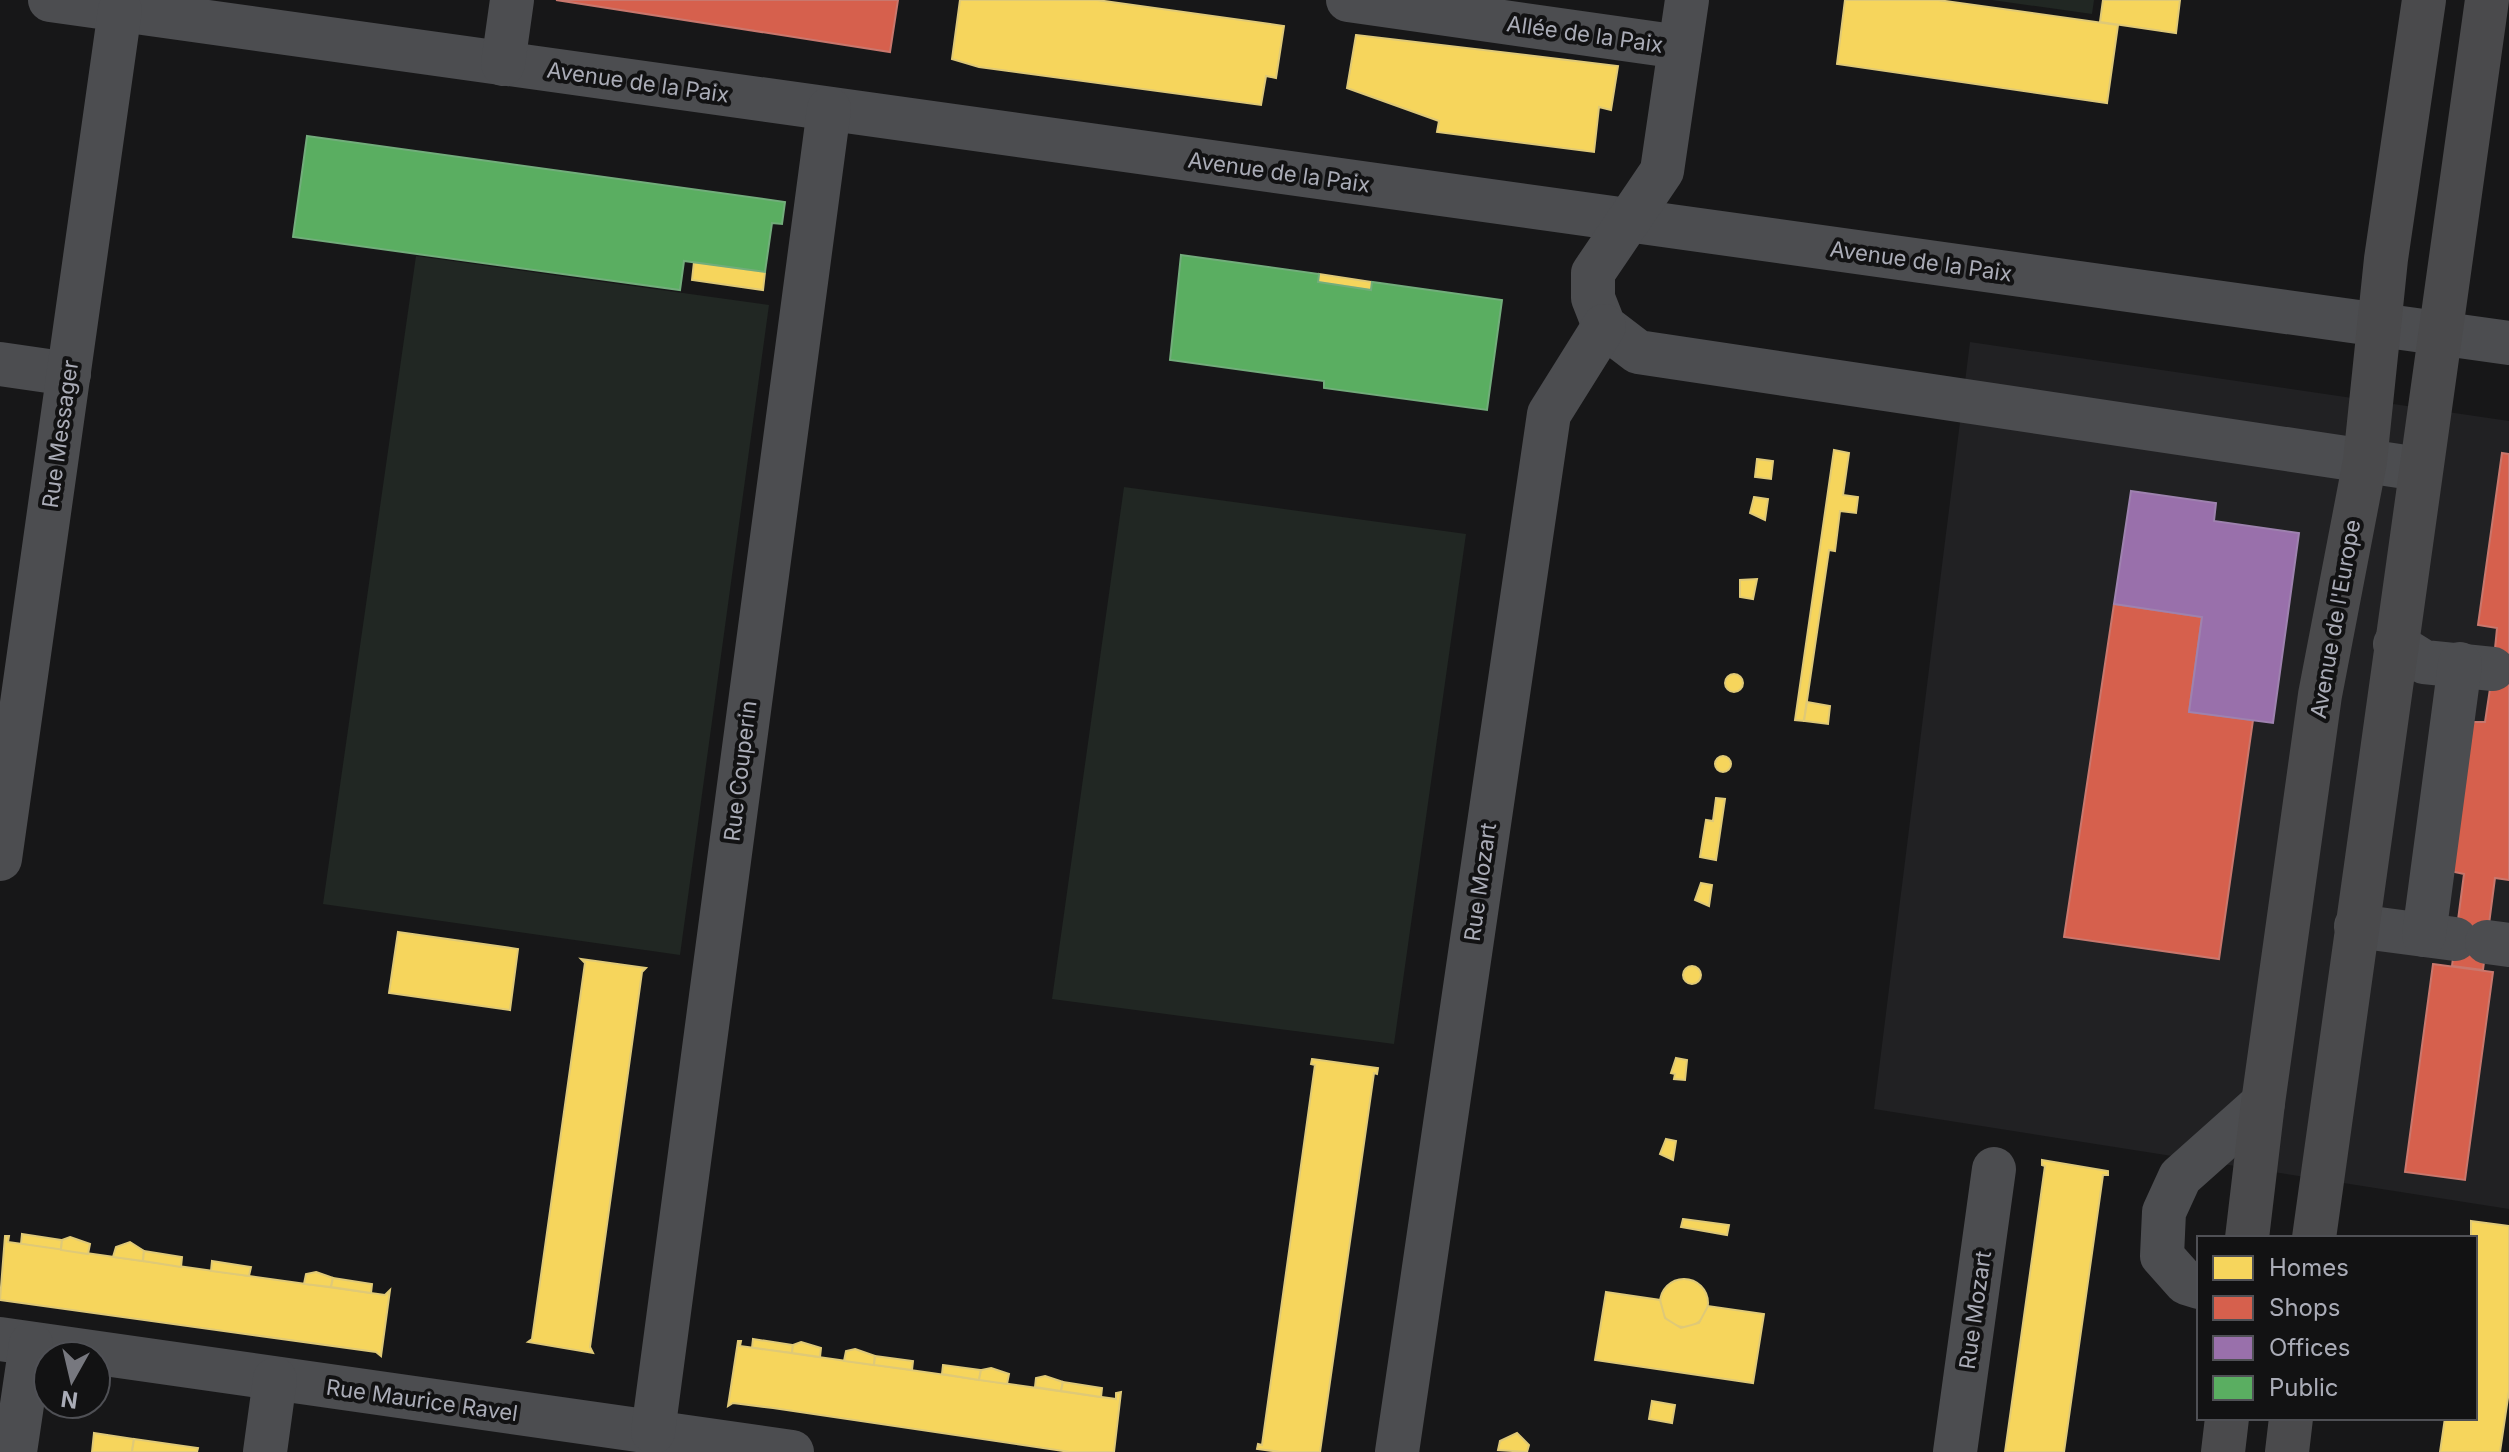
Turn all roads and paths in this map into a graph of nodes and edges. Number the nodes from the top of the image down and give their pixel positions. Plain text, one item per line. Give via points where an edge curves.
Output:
1 (50, 0) edge
2 (512, 0) edge
3 (1348, 0) edge
4 (1687, 0) edge
5 (2424, 0) edge
6 (2487, 0) edge
7 (120, 10) junction
8 (1680, 47) junction
9 (503, 64) junction
10 (829, 109) junction
11 (1631, 221) junction
12 (2381, 325) junction
13 (1604, 326) junction
14 (2438, 334) junction
15 (2509, 343) edge
16 (0, 364) edge
17 (69, 374) junction
18 (2365, 461) junction
19 (2419, 469) junction
20 (2395, 644) junction
21 (0, 859) edge
22 (2356, 926) junction
23 (2469, 940) edge
24 (2263, 1103) junction
25 (1994, 1169) dead end
26 (2247, 1236) edge
27 (2314, 1236) edge
28 (2197, 1286) edge
29 (16, 1342) edge
30 (275, 1379) junction
31 (2227, 1420) edge
32 (2291, 1420) edge
33 (653, 1432) junction
34 (566, 1436) edge
35 (15, 1452) edge
36 (265, 1452) edge
37 (792, 1452) edge
38 (1397, 1452) edge
39 (1955, 1452) edge
40 (2223, 1452) edge
41 (2287, 1452) edge

1 - 7 street, Avenue de la Paix
2 - 9 street
3 - 8 street, Allée de la Paix
4 - 8 street
5 - 12 main road, Avenue de l'Europe
6 - 14 main road
7 - 9 street, Avenue de la Paix
7 - 17 street, Rue Messager
8 - 11 street via 1662,171
9 - 10 street, Avenue de la Paix
10 - 11 street, Avenue de la Paix
10 - 33 street, Rue Couperin
11 - 12 street, Avenue de la Paix
11 - 13 street via 1593,273 1593,298
12 - 14 street, Avenue de la Paix
12 - 18 main road, Avenue de l'Europe
13 - 18 street via 1638,352
13 - 38 street, Rue Mozart via 1549,414
14 - 15 street, Avenue de la Paix
14 - 19 main road
16 - 17 street
17 - 21 street, Rue Messager
18 - 19 street
18 - 24 main road, Avenue de l'Europe via 2320,695
19 - 20 main road
20 - 22 main road
20 - 23 street via 2424,662 2476,667
22 - 23 street
22 - 27 main road
24 - 26 main road, Avenue de l'Europe
24 - 28 street via 2180,1177 2164,1212 2162,1256 2186,1283
25 - 39 street, Rue Mozart
29 - 30 street, Rue Maurice Ravel
29 - 35 street, Rue Maurice Ravel
30 - 34 street, Rue Maurice Ravel
30 - 36 street
31 - 40 main road
32 - 41 main road
33 - 34 street, Rue Maurice Ravel
33 - 37 street, Rue Maurice Ravel

